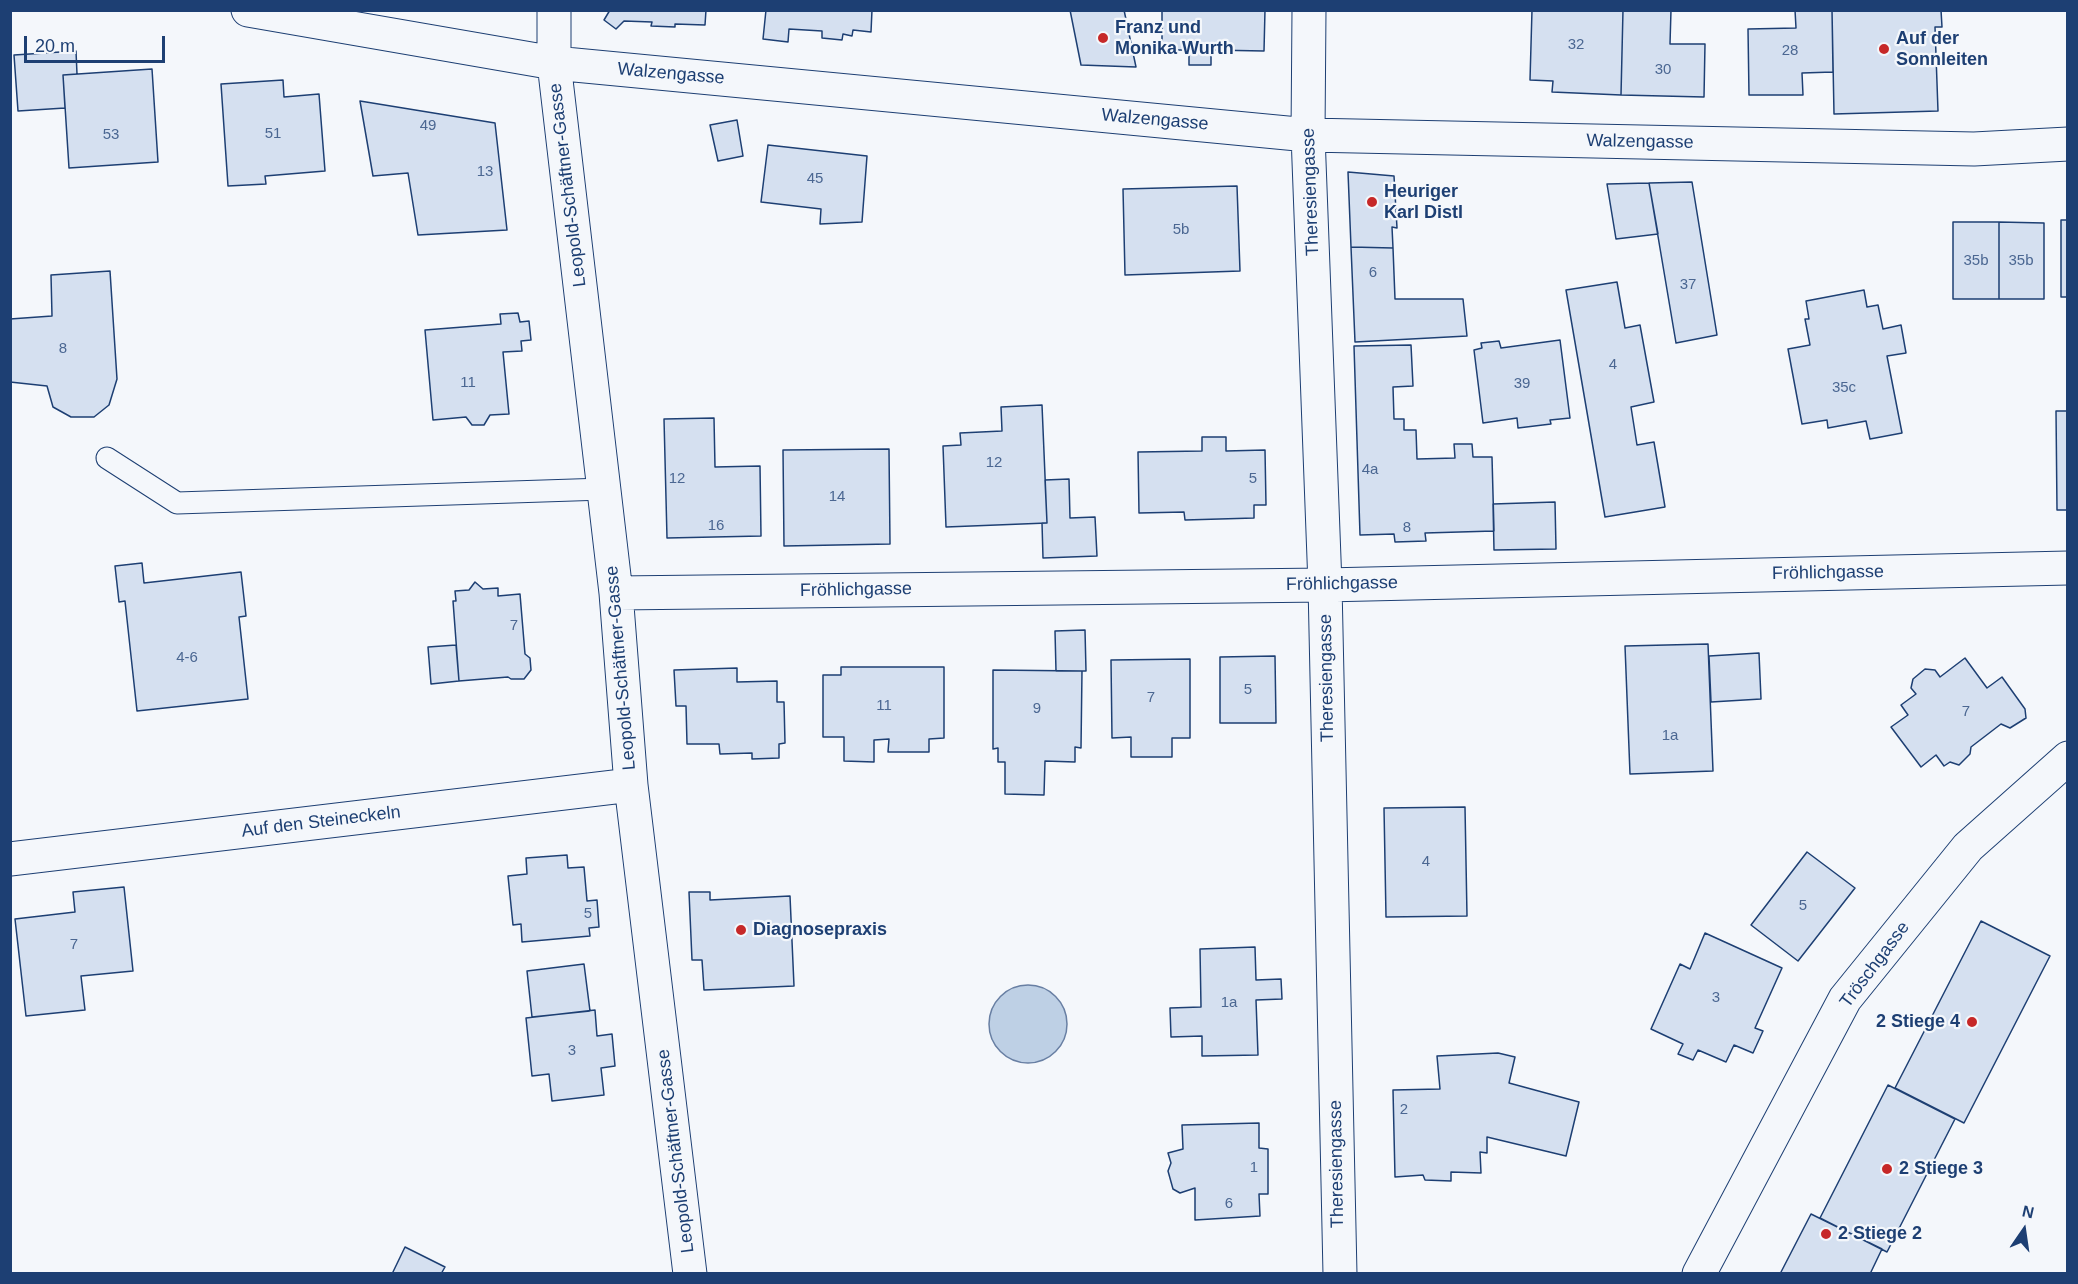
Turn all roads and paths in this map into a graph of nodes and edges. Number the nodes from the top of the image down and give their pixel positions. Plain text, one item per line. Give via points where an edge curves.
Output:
1 (248, 10) edge
2 (555, 10) edge
3 (1309, 10) edge
4 (554, 63) junction
5 (1308, 135) junction
6 (2067, 144) edge
7 (107, 458) dead end
8 (604, 489) junction
9 (2067, 568) edge
10 (1325, 585) junction
11 (616, 593) junction
12 (2067, 758) edge
13 (631, 785) junction
14 (10, 859) edge
15 (690, 1274) edge
16 (1340, 1274) edge
17 (1699, 1274) edge

1 - 4 street, Walzengasse
2 - 4 street, Leopold-Schäftner-Gasse
3 - 5 street, Theresiengasse
4 - 5 street, Walzengasse
4 - 8 street, Leopold-Schäftner-Gasse
5 - 6 street, Walzengasse via 1974,149
5 - 10 street, Theresiengasse
7 - 8 lane via 177,503
8 - 11 street, Leopold-Schäftner-Gasse
9 - 10 street, Fröhlichgasse
10 - 11 street, Fröhlichgasse
10 - 16 street, Theresiengasse
11 - 13 street, Leopold-Schäftner-Gasse
12 - 17 street, Tröschgasse via 1968,847 1845,999
13 - 14 street, Auf den Steineckeln
13 - 15 street, Leopold-Schäftner-Gasse

